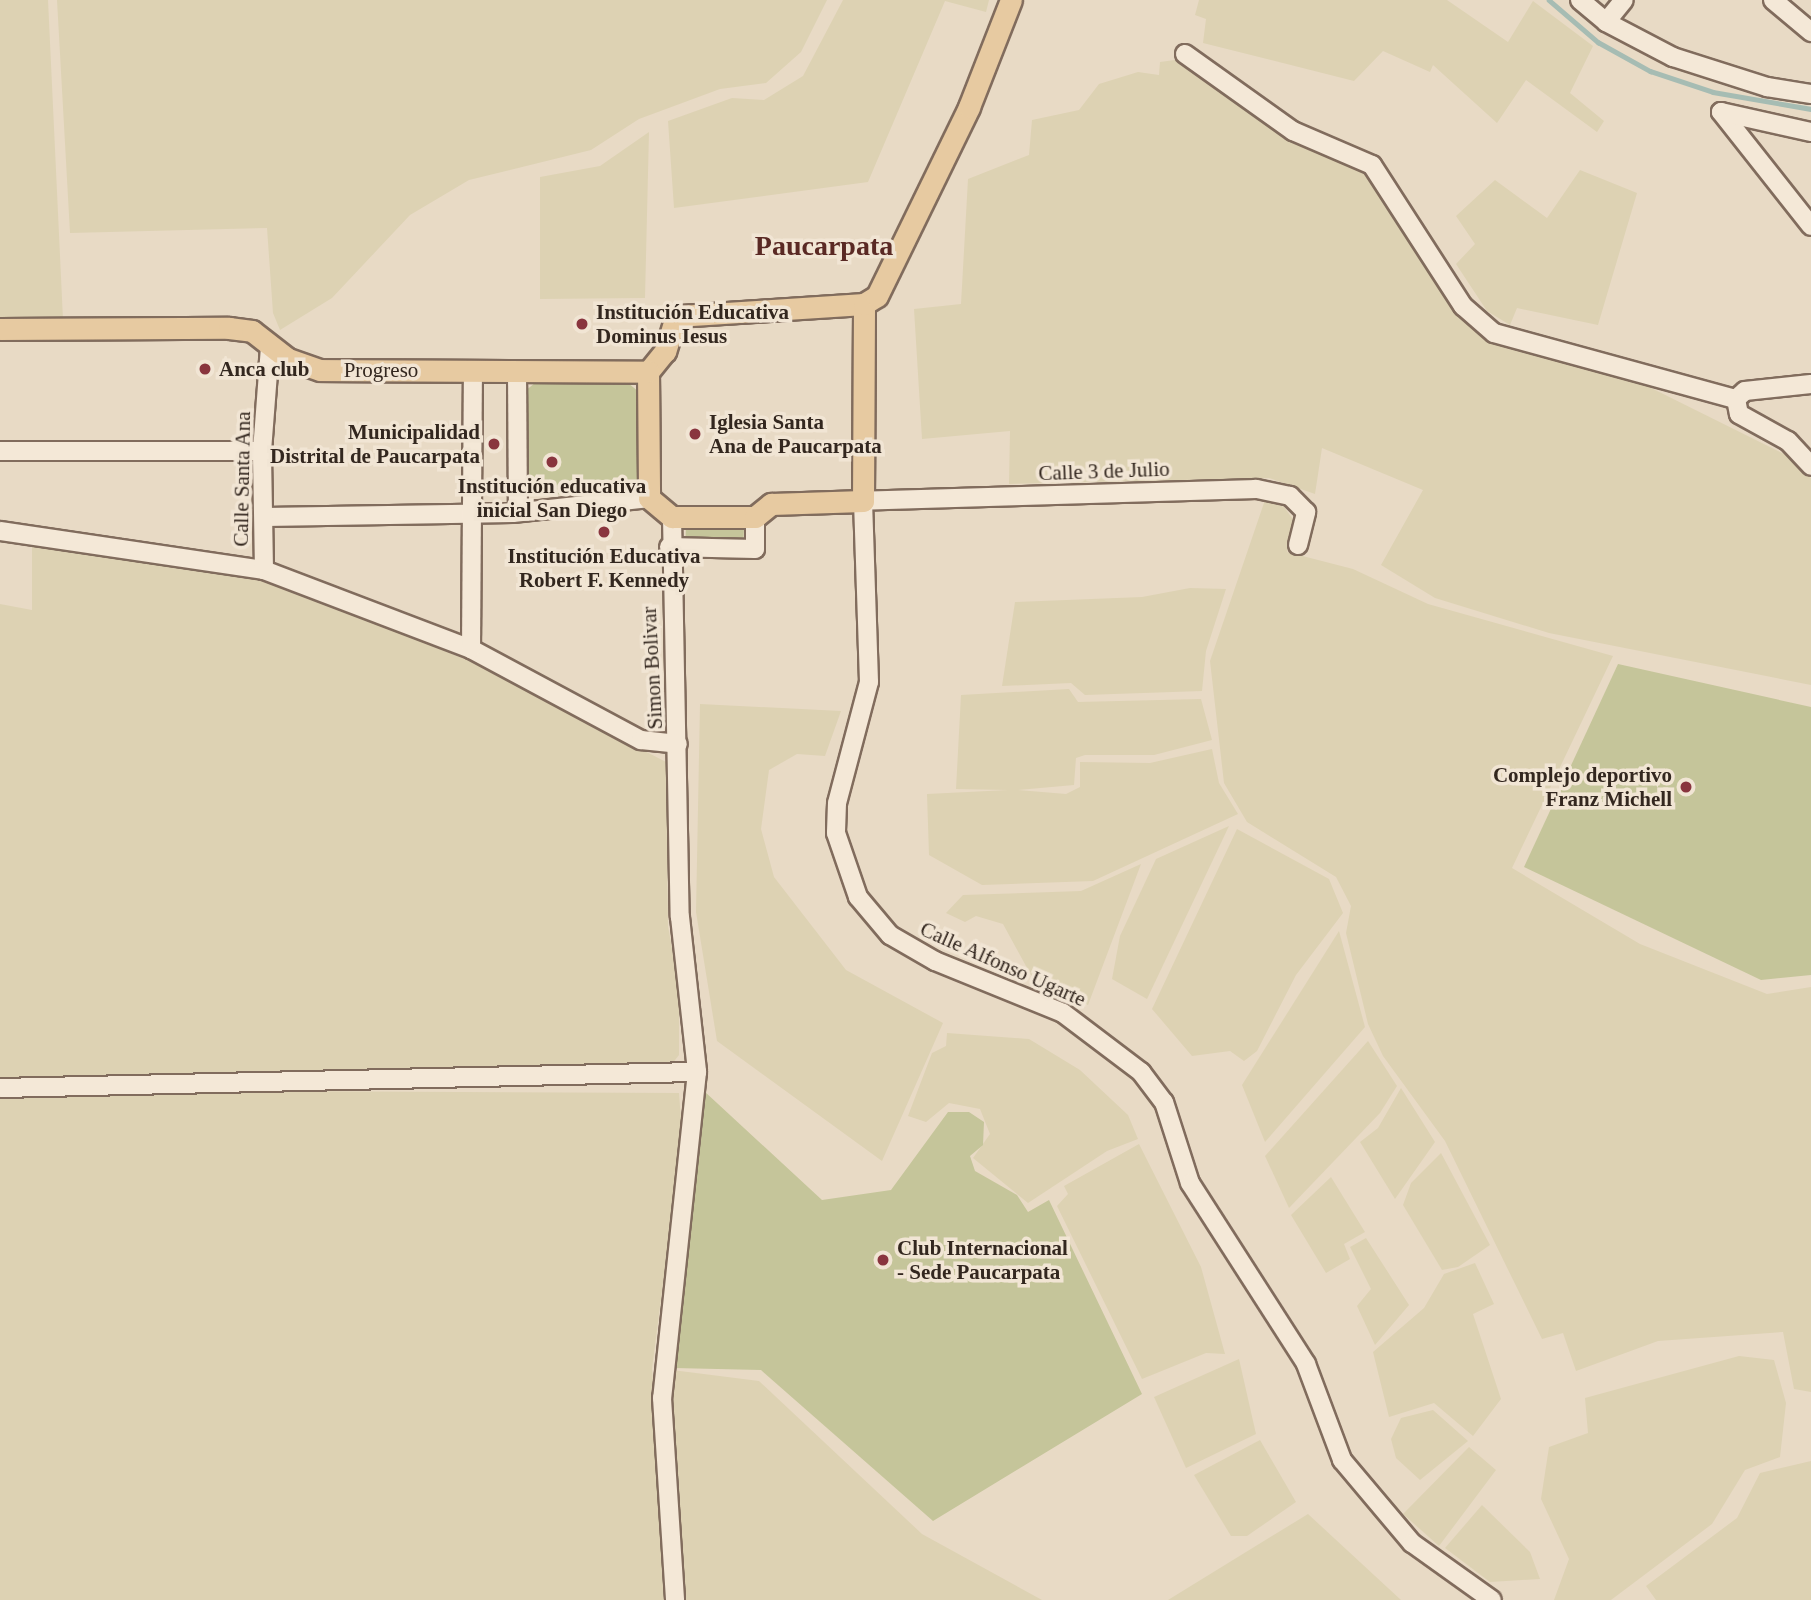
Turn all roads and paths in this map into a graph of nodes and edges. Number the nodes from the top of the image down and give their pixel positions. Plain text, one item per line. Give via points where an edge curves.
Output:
1 (1010, 0) edge
2 (1580, 0) edge
3 (1624, 0) edge
4 (1773, 0) edge
5 (1606, 22) junction
6 (1811, 32) edge
7 (1185, 54) dead end
8 (1811, 94) edge
9 (1811, 132) edge
10 (1811, 226) edge
11 (864, 304) junction
12 (0, 328) edge
13 (270, 348) junction
14 (473, 372) junction
15 (517, 372) junction
16 (648, 372) junction
17 (1811, 384) edge
18 (1736, 399) junction
19 (0, 451) edge
20 (262, 451) junction
21 (1811, 466) edge
22 (649, 498) junction
23 (863, 501) junction
24 (517, 508) junction
25 (472, 514) junction
26 (265, 517) junction
27 (672, 517) junction
28 (755, 517) junction
29 (0, 531) edge
30 (1298, 545) dead end
31 (669, 547) junction
32 (264, 570) junction
33 (471, 649) junction
34 (678, 744) junction
35 (697, 1072) junction
36 (0, 1088) edge
37 (675, 1600) edge
38 (1492, 1600) edge

1 - 11 main road via 969,107 877,296
2 - 5 street
3 - 5 street
4 - 6 street
5 - 8 street via 1673,57 1767,87
7 - 18 street via 1293,131 1372,165 1463,306 1494,333
9 - 10 street via 1721,111
11 - 16 main road via 676,316 665,351
11 - 23 main road
12 - 13 main road, Progreso via 229,328 252,331
13 - 14 main road, Progreso via 320,370
13 - 20 street, Calle Santa Ana
14 - 15 main road, Progreso
14 - 25 street
15 - 16 main road, Progreso
15 - 24 street
16 - 22 main road
17 - 18 street via 1745,391
18 - 21 street via 1740,414 1788,442
19 - 20 street
20 - 26 street, Calle Santa Ana
22 - 24 street
22 - 27 main road
23 - 28 main road via 771,504
23 - 30 street, Calle 3 de Julio via 1256,489 1290,496 1306,512
23 - 38 street, Calle Alfonso Ugarte via 869,682 835,817 842,861 858,897 912,949 1063,1013 1142,1072 1164,1102 1189,1183 1306,1364 1342,1460 1412,1542
24 - 25 street
25 - 26 street
25 - 33 street
26 - 32 street, Calle Santa Ana
27 - 28 main road
27 - 31 street, Simon Bolivar
28 - 31 street via 755,549
29 - 32 street
31 - 34 street, Simon Bolivar
32 - 33 street
33 - 34 street via 641,740
34 - 35 street, Simon Bolivar via 680,917
35 - 36 street
35 - 37 street, Simon Bolivar via 662,1398

